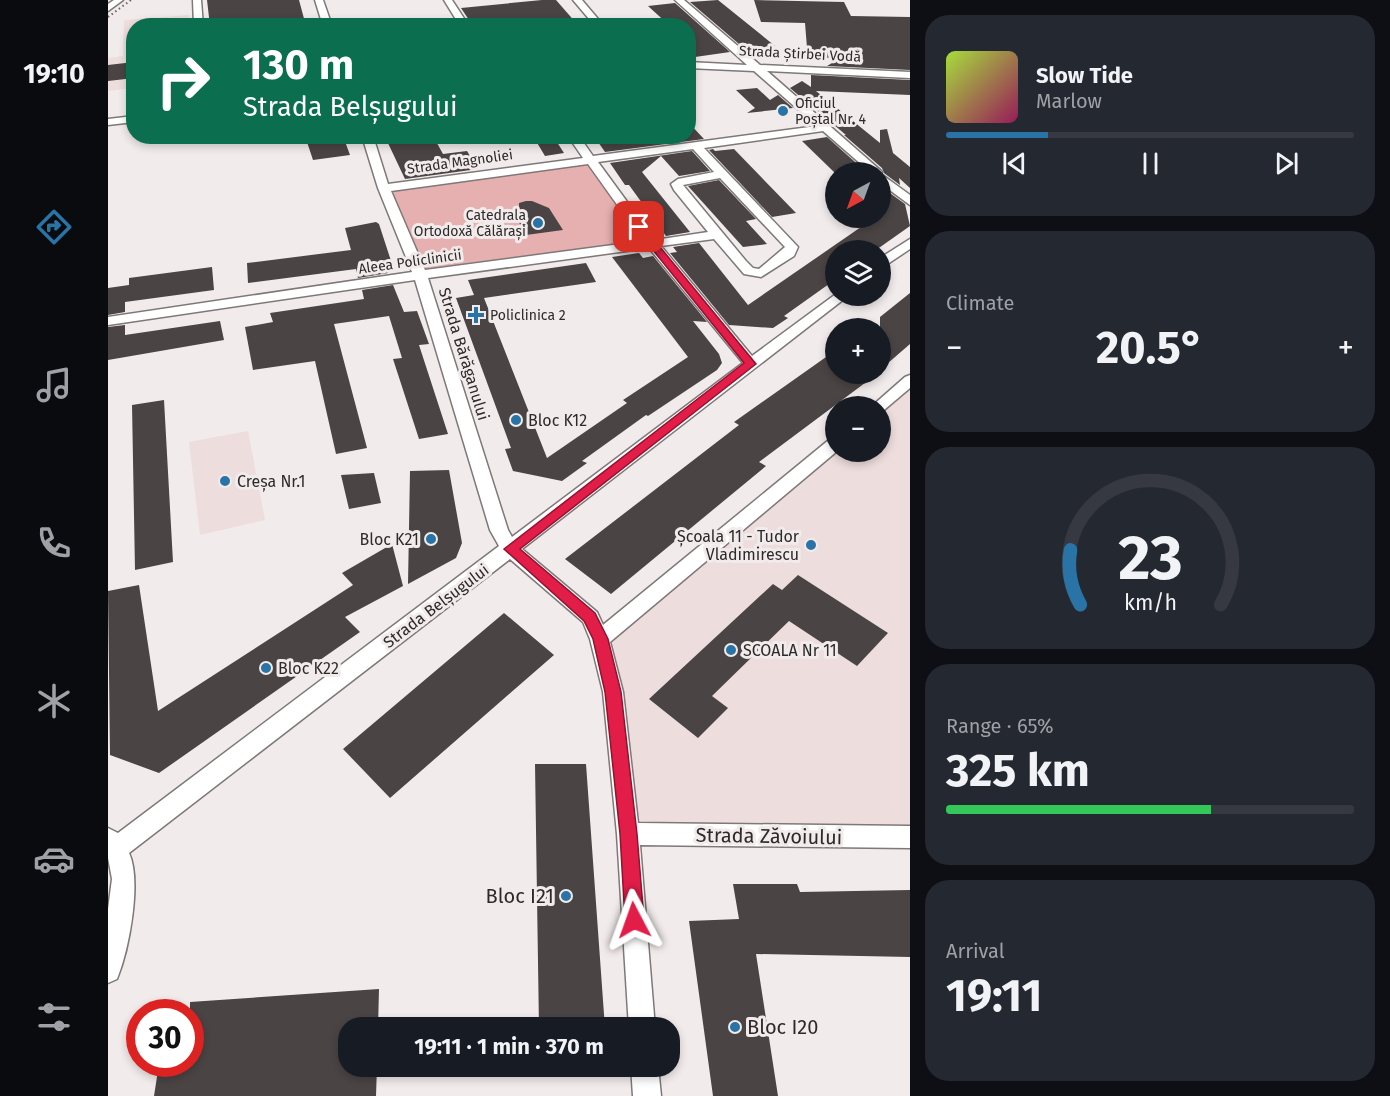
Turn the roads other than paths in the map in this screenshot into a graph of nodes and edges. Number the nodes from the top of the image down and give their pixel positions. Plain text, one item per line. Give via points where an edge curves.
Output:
1 (119, 0) edge
2 (197, 0) edge
3 (319, 0) edge
4 (449, 0) edge
5 (577, 0) edge
6 (679, 0) edge
7 (108, 8) edge
8 (198, 18) edge
9 (325, 18) edge
10 (460, 18) edge
11 (593, 18) edge
12 (696, 65) edge
13 (753, 67) junction
14 (910, 75) edge
15 (126, 120) edge
16 (108, 122) edge
17 (825, 128) junction
18 (370, 144) edge
19 (578, 144) edge
20 (695, 145) junction
21 (588, 159) junction
22 (864, 162) edge
23 (723, 174) junction
24 (891, 186) edge
25 (384, 188) junction
26 (910, 201) edge
27 (717, 235) junction
28 (910, 243) edge
29 (652, 244) junction
30 (891, 258) edge
31 (420, 275) junction
32 (828, 306) edge
33 (108, 321) edge
34 (751, 364) junction
35 (910, 380) edge
36 (891, 396) edge
37 (825, 452) edge
38 (510, 549) junction
39 (600, 639) junction
40 (628, 834) junction
41 (910, 837) edge
42 (112, 844) edge
43 (108, 970) edge
44 (641, 1017) edge
45 (645, 1077) edge
46 (646, 1096) edge

1 - 7 street
2 - 8 street
3 - 9 street
4 - 10 street
5 - 11 street
6 - 13 street
12 - 13 street, Strada Știrbei Vodă
13 - 14 street, Strada Știrbei Vodă
13 - 17 street
15 - 16 street
17 - 20 street, Strada Magnoliei
17 - 22 street
18 - 25 street, Strada Bărăganului
19 - 21 street
20 - 21 street, Strada Magnoliei
20 - 23 street
21 - 25 street, Strada Magnoliei
21 - 29 street
23 - 27 street via 677,184
23 - 27 street via 792,251 761,273 755,273 741,264
24 - 26 street
25 - 31 street, Strada Bărăganului
27 - 29 street, Aleea Policlinicii
28 - 30 street
29 - 31 street, Aleea Policlinicii
29 - 34 street
31 - 33 street, Aleea Policlinicii
31 - 38 street, Strada Bărăganului via 499,530
32 - 34 street, Strada Belșugului
34 - 38 street, Strada Belșugului
35 - 36 street
37 - 39 street
38 - 39 street via 590,617
38 - 42 street, Strada Belșugului
39 - 40 street via 613,692
40 - 41 street, Strada Zăvoiului
40 - 44 street
42 - 43 street via 123,867
45 - 46 street

